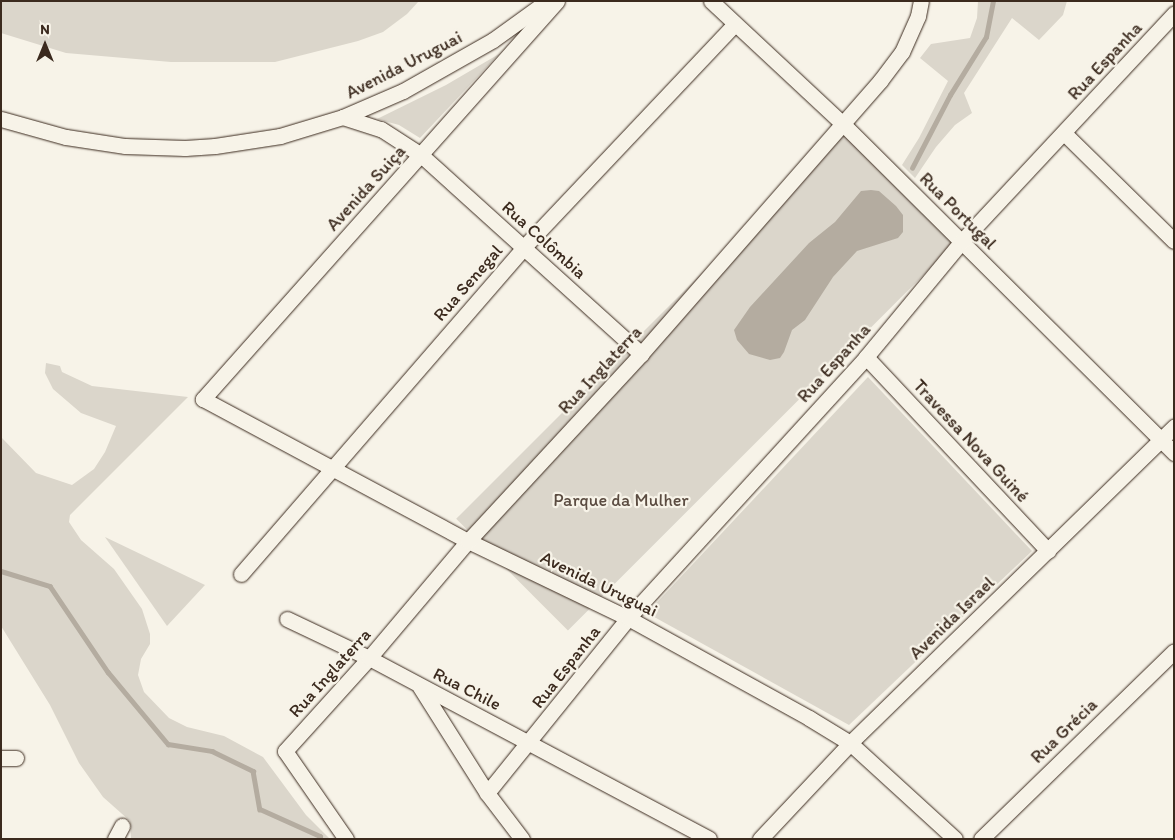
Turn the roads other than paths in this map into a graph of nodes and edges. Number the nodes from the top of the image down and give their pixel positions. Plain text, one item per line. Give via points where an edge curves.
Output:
1 (546, 1) edge
2 (557, 1) edge
3 (710, 1) edge
4 (921, 1) edge
5 (1174, 14) edge
6 (734, 25) junction
7 (343, 117) junction
8 (1, 120) edge
9 (843, 124) junction
10 (1064, 133) junction
11 (421, 155) junction
12 (962, 241) junction
13 (1174, 241) edge
14 (524, 247) junction
15 (641, 354) junction
16 (866, 356) junction
17 (203, 399) joint
18 (1174, 427) edge
19 (1162, 439) junction
20 (1174, 453) edge
21 (334, 468) junction
22 (468, 541) junction
23 (1048, 551) junction
24 (241, 574) dead end
25 (628, 618) junction
26 (287, 619) dead end
27 (1174, 651) edge
28 (370, 658) junction
29 (419, 686) junction
30 (530, 742) junction
31 (850, 743) junction
32 (488, 793) junction
33 (346, 839) edge
34 (522, 839) edge
35 (709, 839) edge
36 (760, 839) edge
37 (955, 839) edge
38 (981, 839) edge

1 - 7 street, Avenida Uruguai via 493,40 432,75 381,102
2 - 11 street, Avenida Suiça
3 - 6 street, Rua Portugal
4 - 9 street, Rua Inglaterra via 902,52
5 - 10 street, Rua Espanha
6 - 9 street, Rua Portugal
6 - 14 street, Rua Senegal
7 - 8 street, Avenida Uruguai via 280,136 185,148 95,142
7 - 11 street, Rua Colômbia via 381,129
9 - 12 street, Rua Portugal
9 - 15 street, Rua Inglaterra
10 - 12 street, Rua Espanha
10 - 13 street
11 - 14 street, Rua Colômbia
11 - 17 street, Avenida Suiça
12 - 16 street, Rua Espanha
12 - 19 street, Rua Portugal
14 - 15 street, Rua Colômbia
14 - 21 street, Rua Senegal
15 - 22 street, Rua Inglaterra
16 - 23 street, Travessa Nova Guiné
16 - 25 street, Rua Espanha
17 - 21 street, Avenida Uruguai
18 - 19 street, Avenida Israel
19 - 20 street, Rua Portugal
19 - 23 street, Avenida Israel
21 - 22 street, Avenida Uruguai
21 - 24 street, Rua Senegal
22 - 25 street, Avenida Uruguai
22 - 28 street, Rua Inglaterra
23 - 31 street, Avenida Israel
25 - 30 street, Rua Espanha
25 - 31 street, Avenida Uruguai
26 - 28 street, Rua Chile
27 - 38 street, Rua Grécia
28 - 29 street, Rua Chile
28 - 33 street, Rua Inglaterra via 285,751
29 - 30 street, Rua Chile
29 - 32 street
30 - 32 street, Rua Espanha
30 - 35 street, Rua Chile
31 - 36 street, Avenida Israel
31 - 37 street, Avenida Uruguai
32 - 34 street

